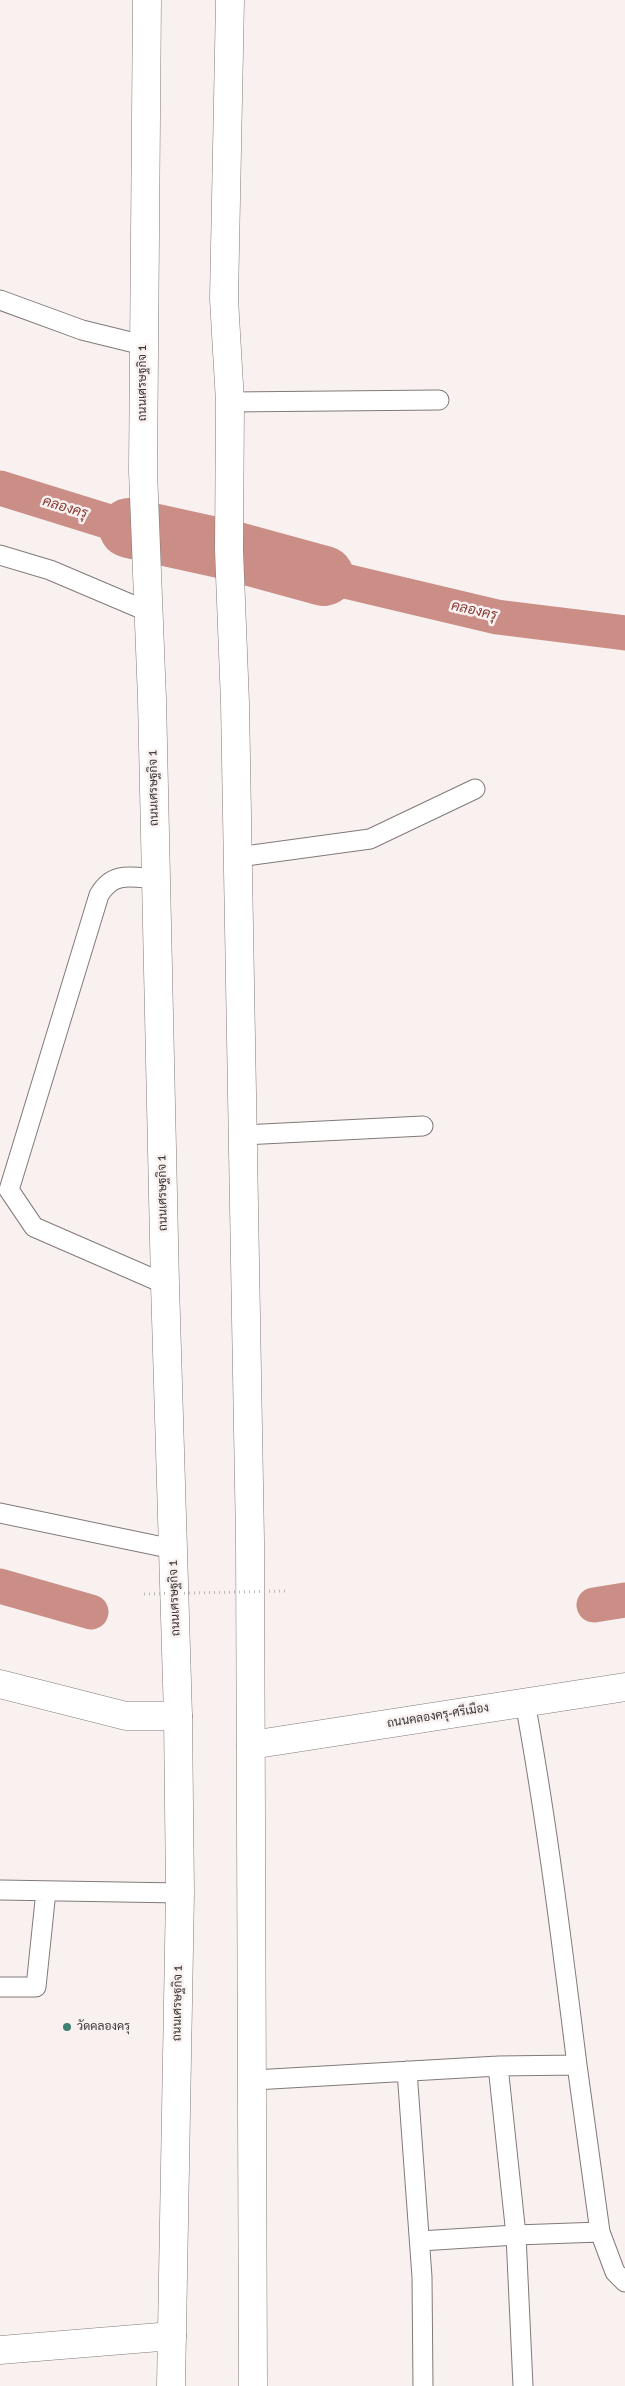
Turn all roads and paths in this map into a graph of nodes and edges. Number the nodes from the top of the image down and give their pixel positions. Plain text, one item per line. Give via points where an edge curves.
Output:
1 (147, 0) edge
2 (230, 0) edge
3 (0, 300) edge
4 (143, 345) junction
5 (439, 400) dead end
6 (230, 402) junction
7 (0, 556) edge
8 (148, 603) junction
9 (475, 789) dead end
10 (238, 858) junction
11 (156, 879) junction
12 (423, 1126) dead end
13 (243, 1135) junction
14 (165, 1284) junction
15 (0, 1513) edge
16 (173, 1549) junction
17 (285, 1591) dead end
18 (144, 1594) dead end
19 (625, 1668) edge
20 (0, 1684) edge
21 (625, 1687) edge
22 (595, 1692) junction
23 (525, 1702) junction
24 (178, 1716) junction
25 (251, 1745) junction
26 (0, 1890) edge
27 (46, 1891) junction
28 (180, 1893) junction
29 (0, 1988) edge
30 (577, 2065) junction
31 (498, 2066) junction
32 (407, 2071) junction
33 (254, 2080) junction
34 (600, 2232) junction
35 (516, 2235) junction
36 (420, 2240) junction
37 (625, 2282) edge
38 (172, 2336) junction
39 (0, 2350) edge
40 (171, 2386) edge
41 (253, 2386) edge
42 (423, 2386) edge
43 (524, 2386) edge

1 - 4 main road, ถนนเศรษฐกิจ 1
2 - 6 main road via 224,299
3 - 4 lane via 82,330
4 - 8 main road, ถนนเศรษฐกิจ 1 via 143,487
5 - 6 lane
6 - 10 main road via 231,612
7 - 8 lane
8 - 11 main road, ถนนเศรษฐกิจ 1
9 - 10 lane via 370,839
10 - 13 main road
11 - 14 main road, ถนนเศรษฐกิจ 1
11 - 14 lane via 124,877 106,883 99,895 9,1190 34,1227
12 - 13 lane
13 - 25 main road
14 - 16 main road, ถนนเศรษฐกิจ 1
15 - 16 lane
16 - 24 main road, ถนนเศรษฐกิจ 1
17 - 18 path, bridge
19 - 22 main road
20 - 24 main road via 126,1716
21 - 22 main road, ถนนคลองครุ-ศรีเมือง
22 - 23 main road, ถนนคลองครุ-ศรีเมือง
23 - 25 main road, ถนนคลองครุ-ศรีเมือง
23 - 30 lane via 557,1902
24 - 28 main road, ถนนเศรษฐกิจ 1
25 - 33 main road
26 - 27 lane
27 - 28 lane
27 - 29 lane via 36,1987
28 - 38 main road, ถนนเศรษฐกิจ 1
30 - 31 lane
30 - 34 lane
31 - 32 lane
31 - 35 lane
32 - 33 lane
32 - 36 lane
33 - 41 main road
34 - 35 lane
34 - 37 lane via 615,2272
35 - 36 lane
35 - 43 lane
36 - 42 lane
38 - 39 main road
38 - 40 main road, ถนนเศรษฐกิจ 1

